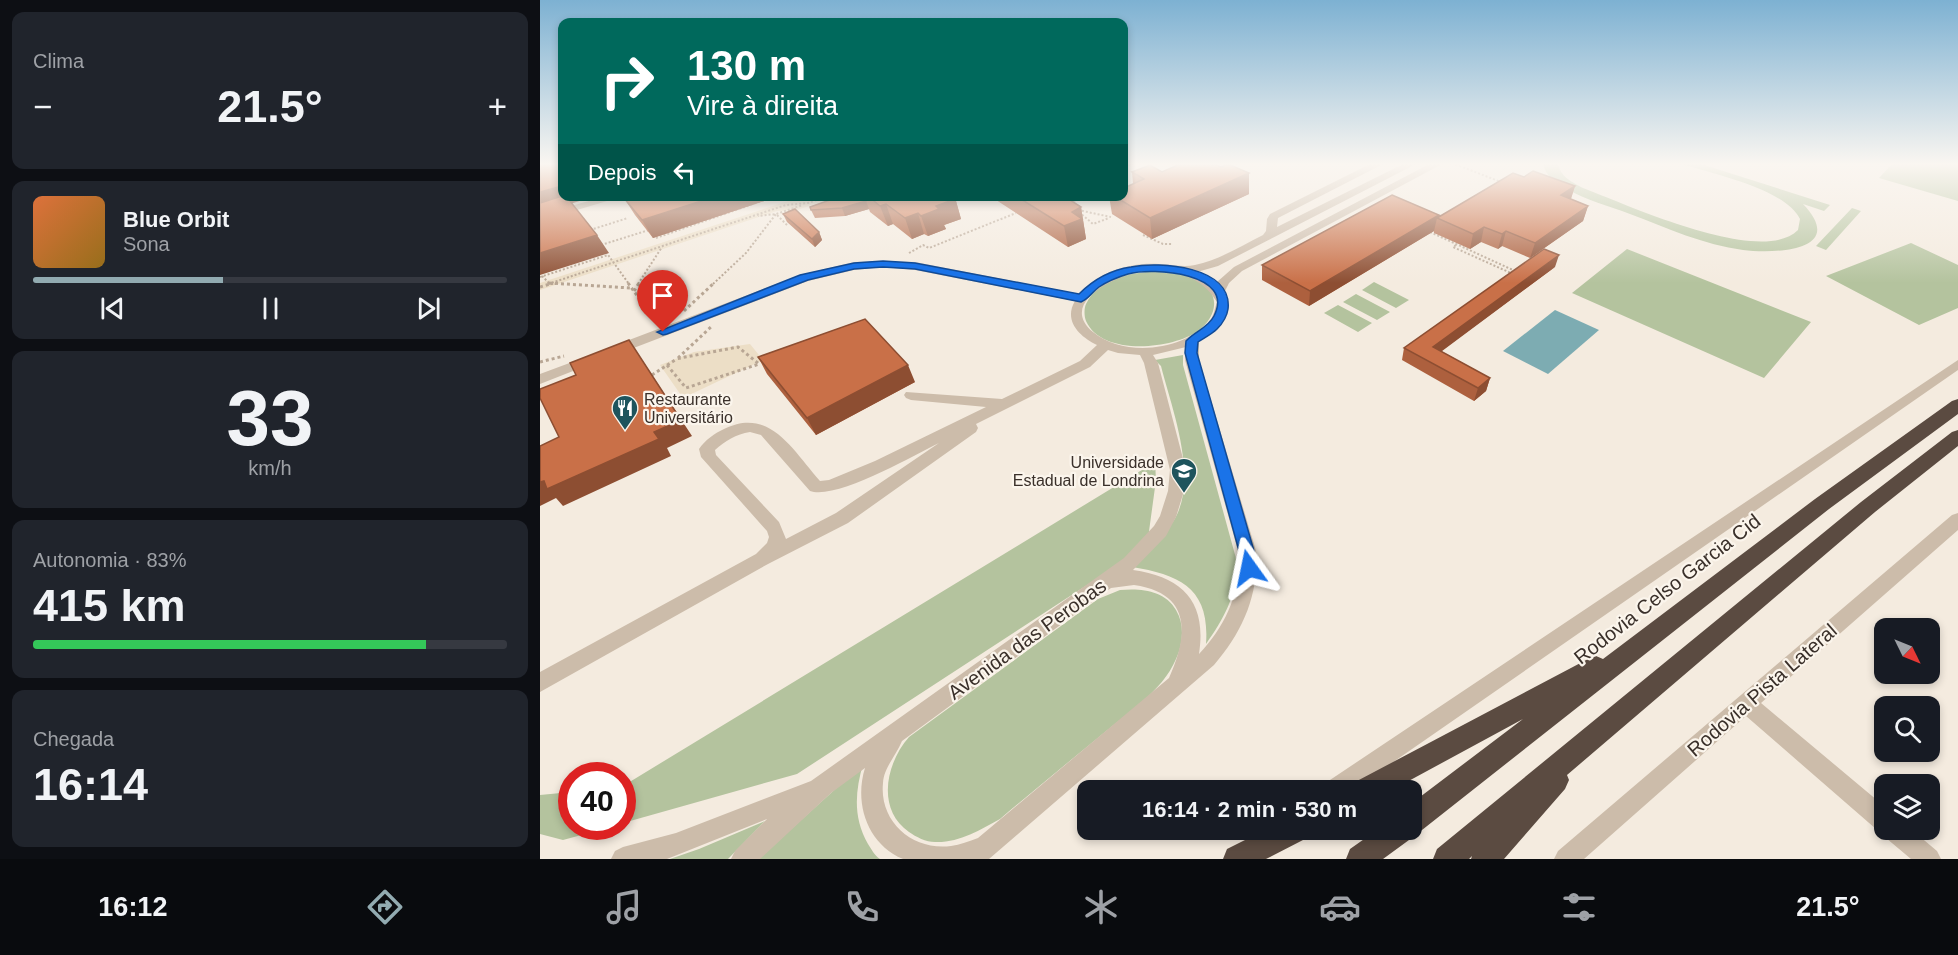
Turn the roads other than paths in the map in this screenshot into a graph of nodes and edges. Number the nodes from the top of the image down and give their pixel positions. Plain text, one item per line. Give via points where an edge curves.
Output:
1 (594, 203) edge
2 (1300, 203) edge
3 (1334, 203) edge
4 (1363, 203) edge
5 (540, 218) edge
6 (1266, 238) junction
7 (1185, 270) junction
8 (1219, 291) junction
9 (1081, 298) junction
10 (1192, 341) junction
11 (1105, 345) junction
12 (1145, 352) junction
13 (1958, 364) edge
14 (540, 379) edge
15 (1958, 391) edge
16 (910, 395) dead end
17 (1003, 404) junction
18 (1958, 405) edge
19 (1922, 430) junction
20 (1958, 436) edge
21 (1958, 443) edge
22 (1933, 454) junction
23 (1958, 520) edge
24 (762, 559) junction
25 (1106, 582) junction
26 (1645, 641) junction
27 (540, 683) edge
28 (1170, 691) junction
29 (1747, 704) junction
30 (902, 728) junction
31 (1601, 731) junction
32 (1350, 780) edge
33 (1385, 780) edge
34 (823, 785) junction
35 (1422, 812) edge
36 (1874, 812) edge
37 (1264, 840) edge
38 (1273, 840) edge
39 (1386, 840) edge
40 (1906, 840) edge
41 (976, 854) edge
42 (623, 859) edge
43 (743, 859) edge
44 (1236, 859) edge
45 (1360, 859) edge
46 (1447, 859) edge
47 (1485, 859) edge
48 (1566, 859) edge
49 (1929, 859) edge

1 - 5 street
2 - 6 street via 1274,216 1272,232
3 - 6 street
4 - 8 street via 1238,269 1224,280
6 - 7 street via 1221,261
7 - 8 street
7 - 9 street via 1131,270 1110,276
8 - 10 street via 1221,314 1214,326
9 - 11 street via 1078,322 1085,333
9 - 14 street via 915,266 854,266 804,278
10 - 12 street
10 - 28 street via 1192,360 1249,568 1247,586 1231,629 1207,659
11 - 12 street
11 - 17 street via 1085,364
12 - 25 street, Avenida das Perobas via 1178,470 1176,491 1160,531
13 - 32 street
15 - 19 highway
16 - 17 street
17 - 24 street via 842,518
17 - 24 street via 831,486 816,487 757,426 744,426 716,441 707,449 709,457 778,537 775,547
18 - 19 highway, Rodovia Celso Garcia Cid
19 - 26 highway, Rodovia Celso Garcia Cid
20 - 22 highway
21 - 22 highway
22 - 31 highway
23 - 29 street, Rodovia Pista Lateral
24 - 27 street
25 - 28 street via 1150,579 1165,584 1186,602 1191,615 1192,644 1187,662
25 - 30 street, Avenida das Perobas
26 - 33 highway
26 - 35 highway, Rodovia Celso Garcia Cid
28 - 41 street
29 - 36 street
29 - 48 street, Rodovia Pista Lateral
30 - 34 street, Avenida das Perobas
30 - 41 street via 886,747 873,778 872,808 884,836 896,845 927,855 949,858
31 - 46 highway
31 - 47 highway
34 - 42 street via 676,845
34 - 43 street, Avenida das Perobas
37 - 44 street
38 - 44 highway
39 - 45 highway
40 - 49 street

